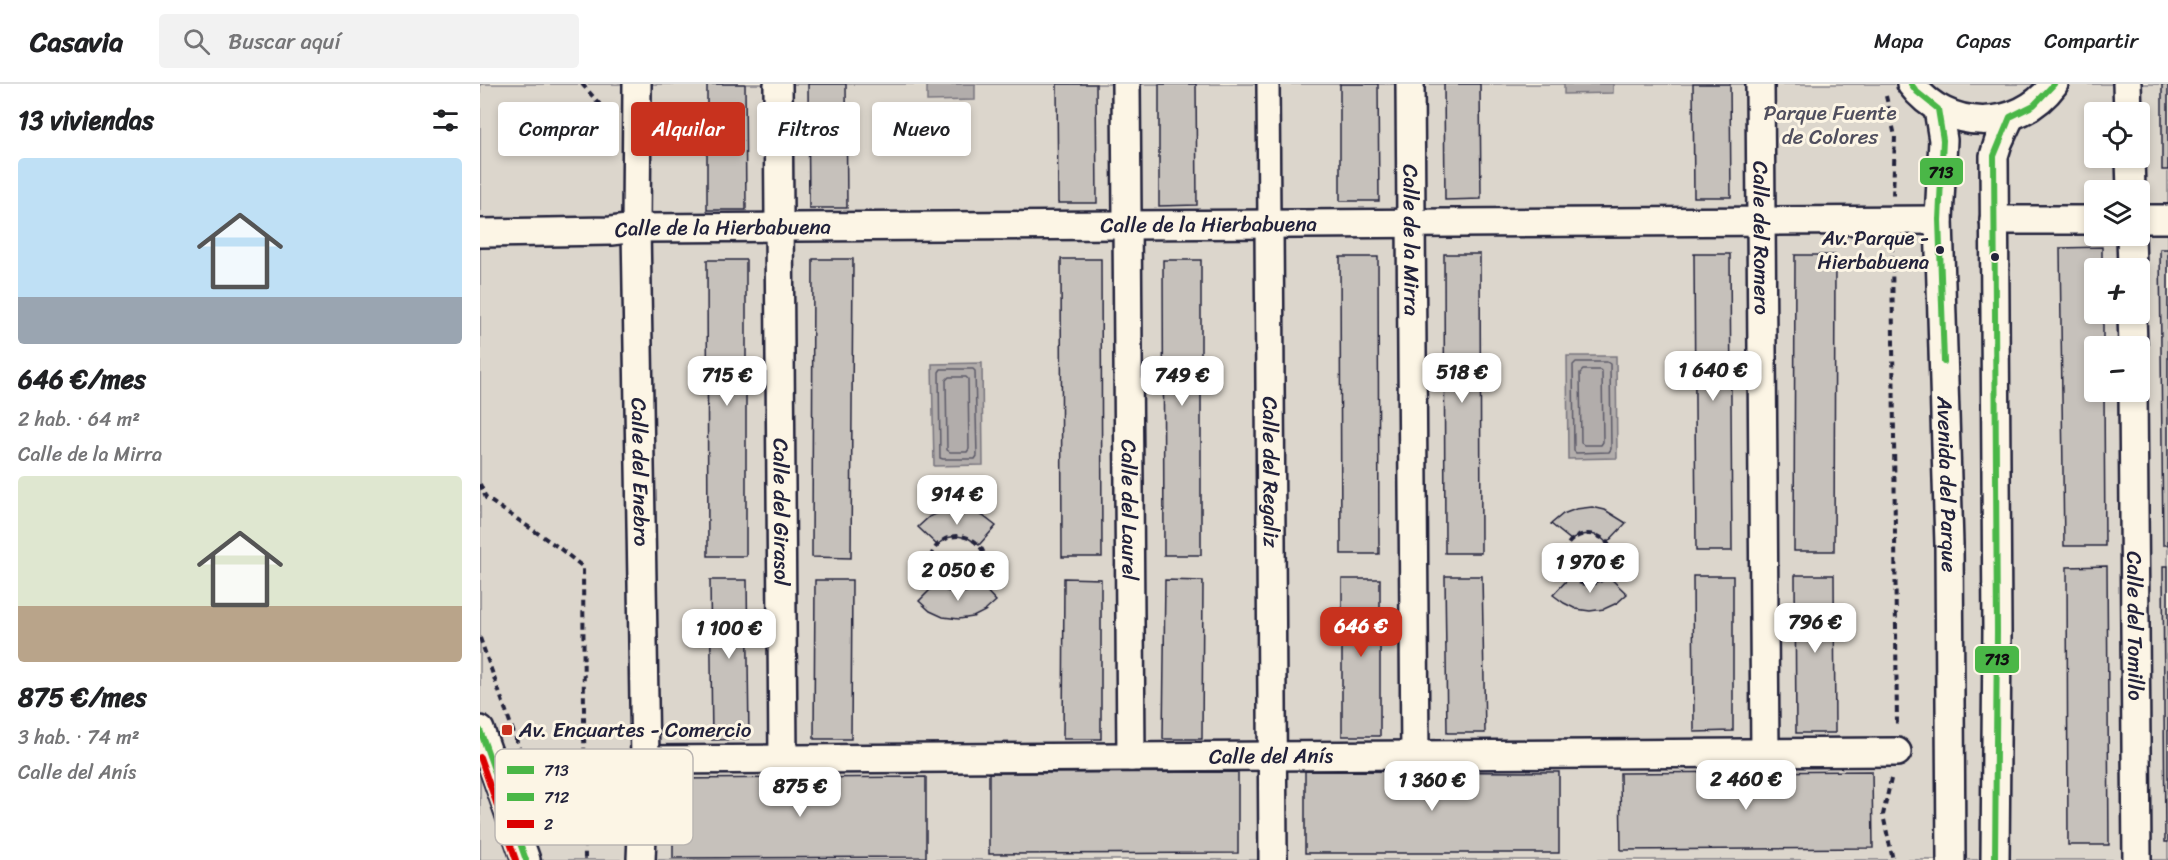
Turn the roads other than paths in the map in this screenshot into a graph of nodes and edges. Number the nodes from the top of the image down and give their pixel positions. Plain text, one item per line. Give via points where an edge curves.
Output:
1 (637, 84) edge
2 (778, 84) edge
3 (1126, 84) edge
4 (1268, 84) edge
5 (1410, 84) edge
6 (1760, 84) edge
7 (1911, 84) edge
8 (2054, 84) edge
9 (2127, 84) edge
10 (2128, 102) edge
11 (1938, 109) junction
12 (2010, 117) junction
13 (2150, 219) edge
14 (2168, 219) edge
15 (1939, 220) junction
16 (1994, 220) junction
17 (2084, 220) edge
18 (1761, 222) junction
19 (1269, 224) junction
20 (1411, 224) junction
21 (1127, 225) junction
22 (779, 227) junction
23 (636, 228) junction
24 (480, 233) edge
25 (2133, 402) edge
26 (480, 730) edge
27 (645, 749) edge
28 (1897, 752) road end
29 (1765, 754) junction
30 (1415, 756) junction
31 (1272, 757) junction
32 (1131, 758) junction
33 (783, 759) junction
34 (693, 760) edge
35 (495, 772) edge
36 (521, 845) edge
37 (642, 845) edge
38 (526, 860) edge
39 (641, 860) edge
40 (1273, 860) edge
41 (1951, 860) edge
42 (1995, 860) edge
43 (2137, 860) edge

1 - 23 street, Calle del Enebro
2 - 22 street, Calle del Girasol
3 - 21 street, Calle del Laurel
4 - 19 street, Calle del Regaliz
5 - 20 street, Calle de la Mirra
6 - 18 street, Calle del Romero
7 - 11 street
8 - 12 street via 2034,105
9 - 10 street
11 - 12 street via 1973,121
11 - 15 street, Avenida del Parque via 1943,148
12 - 16 street via 1994,156
13 - 14 street
15 - 18 street, Calle de la Hierbabuena
15 - 41 street, Avenida del Parque via 1949,544
16 - 17 street
16 - 42 street
18 - 20 street, Calle de la Hierbabuena
18 - 29 street, Calle del Romero
19 - 20 street, Calle de la Hierbabuena
19 - 21 street, Calle de la Hierbabuena
19 - 31 street, Calle del Regaliz
20 - 30 street, Calle de la Mirra
21 - 22 street, Calle de la Hierbabuena
21 - 32 street, Calle del Laurel
22 - 23 street, Calle de la Hierbabuena
22 - 33 street, Calle del Girasol
23 - 24 street, Calle de la Hierbabuena
23 - 27 street, Calle del Enebro
25 - 43 street, Calle del Tomillo
26 - 35 street
28 - 29 street, Calle del Anís
29 - 30 street, Calle del Anís
30 - 31 street, Calle del Anís
31 - 32 street, Calle del Anís
31 - 40 street, Calle del Regaliz
32 - 33 street, Calle del Anís
33 - 34 street, Calle del Anís
36 - 38 street
37 - 39 street, Calle del Enebro

